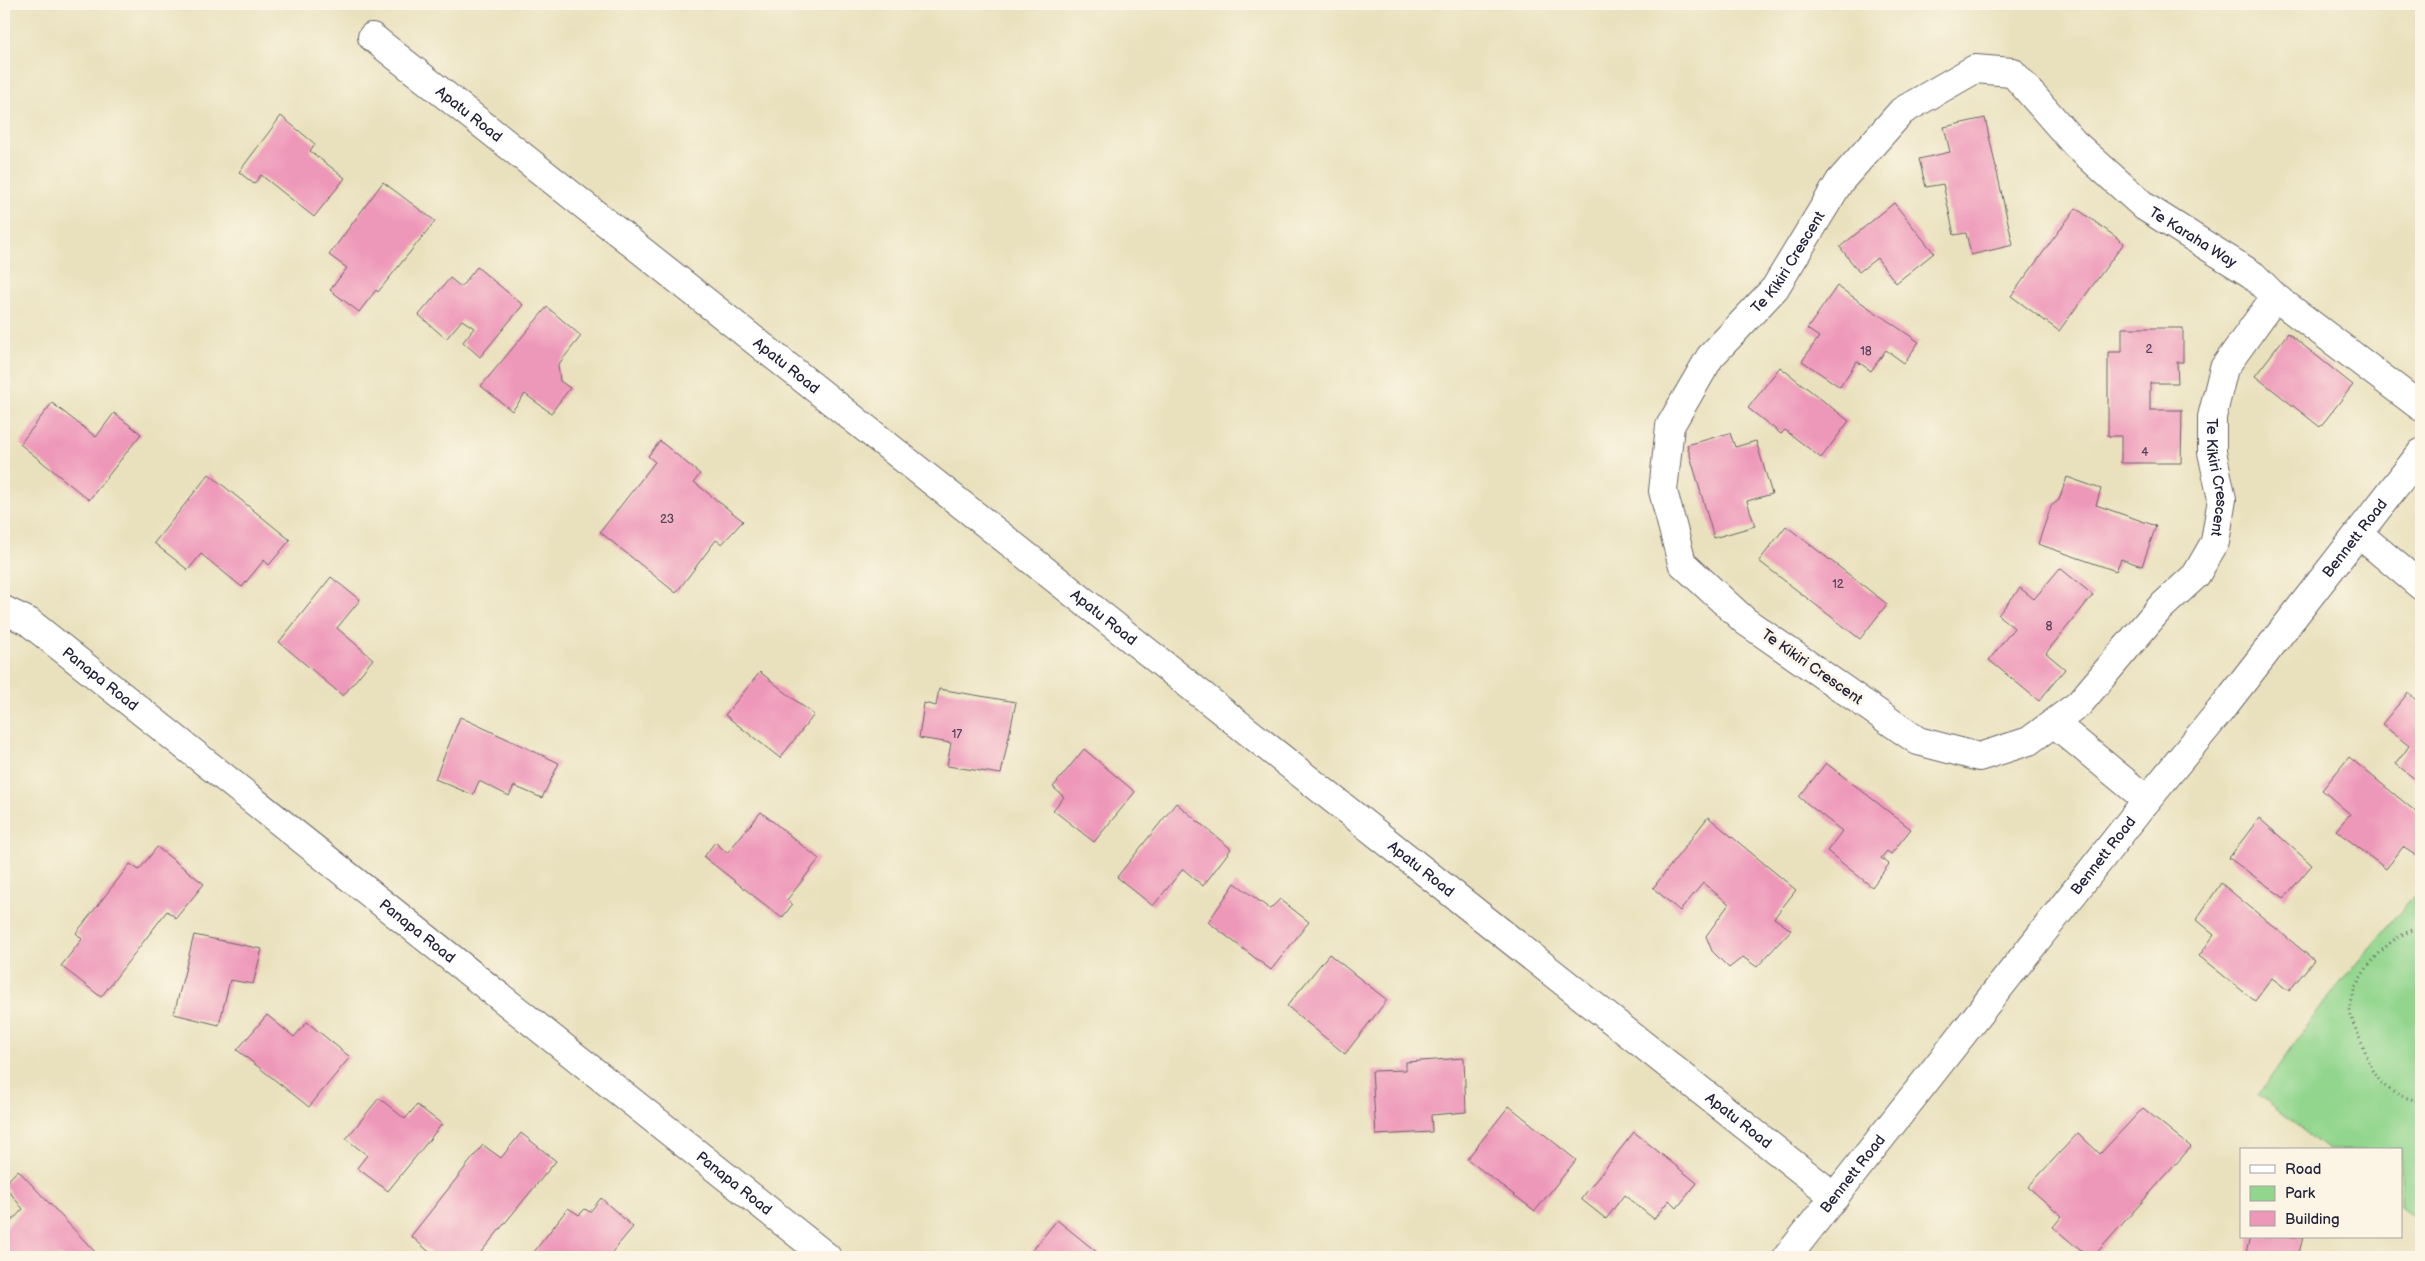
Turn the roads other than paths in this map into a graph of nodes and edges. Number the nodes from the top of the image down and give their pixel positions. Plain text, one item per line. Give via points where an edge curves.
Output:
1 (372, 37) dead end
2 (1975, 69) joint
3 (2275, 297) junction
4 (2421, 407) edge
5 (2421, 453) edge
6 (2359, 534) junction
7 (2421, 586) edge
8 (4, 610) edge
9 (2054, 723) junction
10 (2147, 800) junction
11 (1835, 1198) junction
12 (827, 1257) edge
13 (1787, 1257) edge

1 - 11 street, Apatu Road
2 - 3 street, Te Karaha Way via 2012,72 2074,143 2145,208 2253,276
2 - 9 street, Te Kikiri Crescent via 1902,111 1840,180 1775,288 1710,357 1670,426 1663,491 1682,563 1745,621 1918,741 1979,757 2029,741
3 - 4 street, Te Karaha Way
3 - 9 street, Te Kikiri Crescent via 2224,368 2212,417 2212,452 2222,499 2215,542 2196,575 2159,609 2079,704
5 - 6 street, Bennett Road
6 - 7 street
6 - 10 street, Bennett Road
8 - 12 street, Panapa Road via 29,622
9 - 10 street
10 - 11 street, Bennett Road
11 - 13 street, Bennett Road

